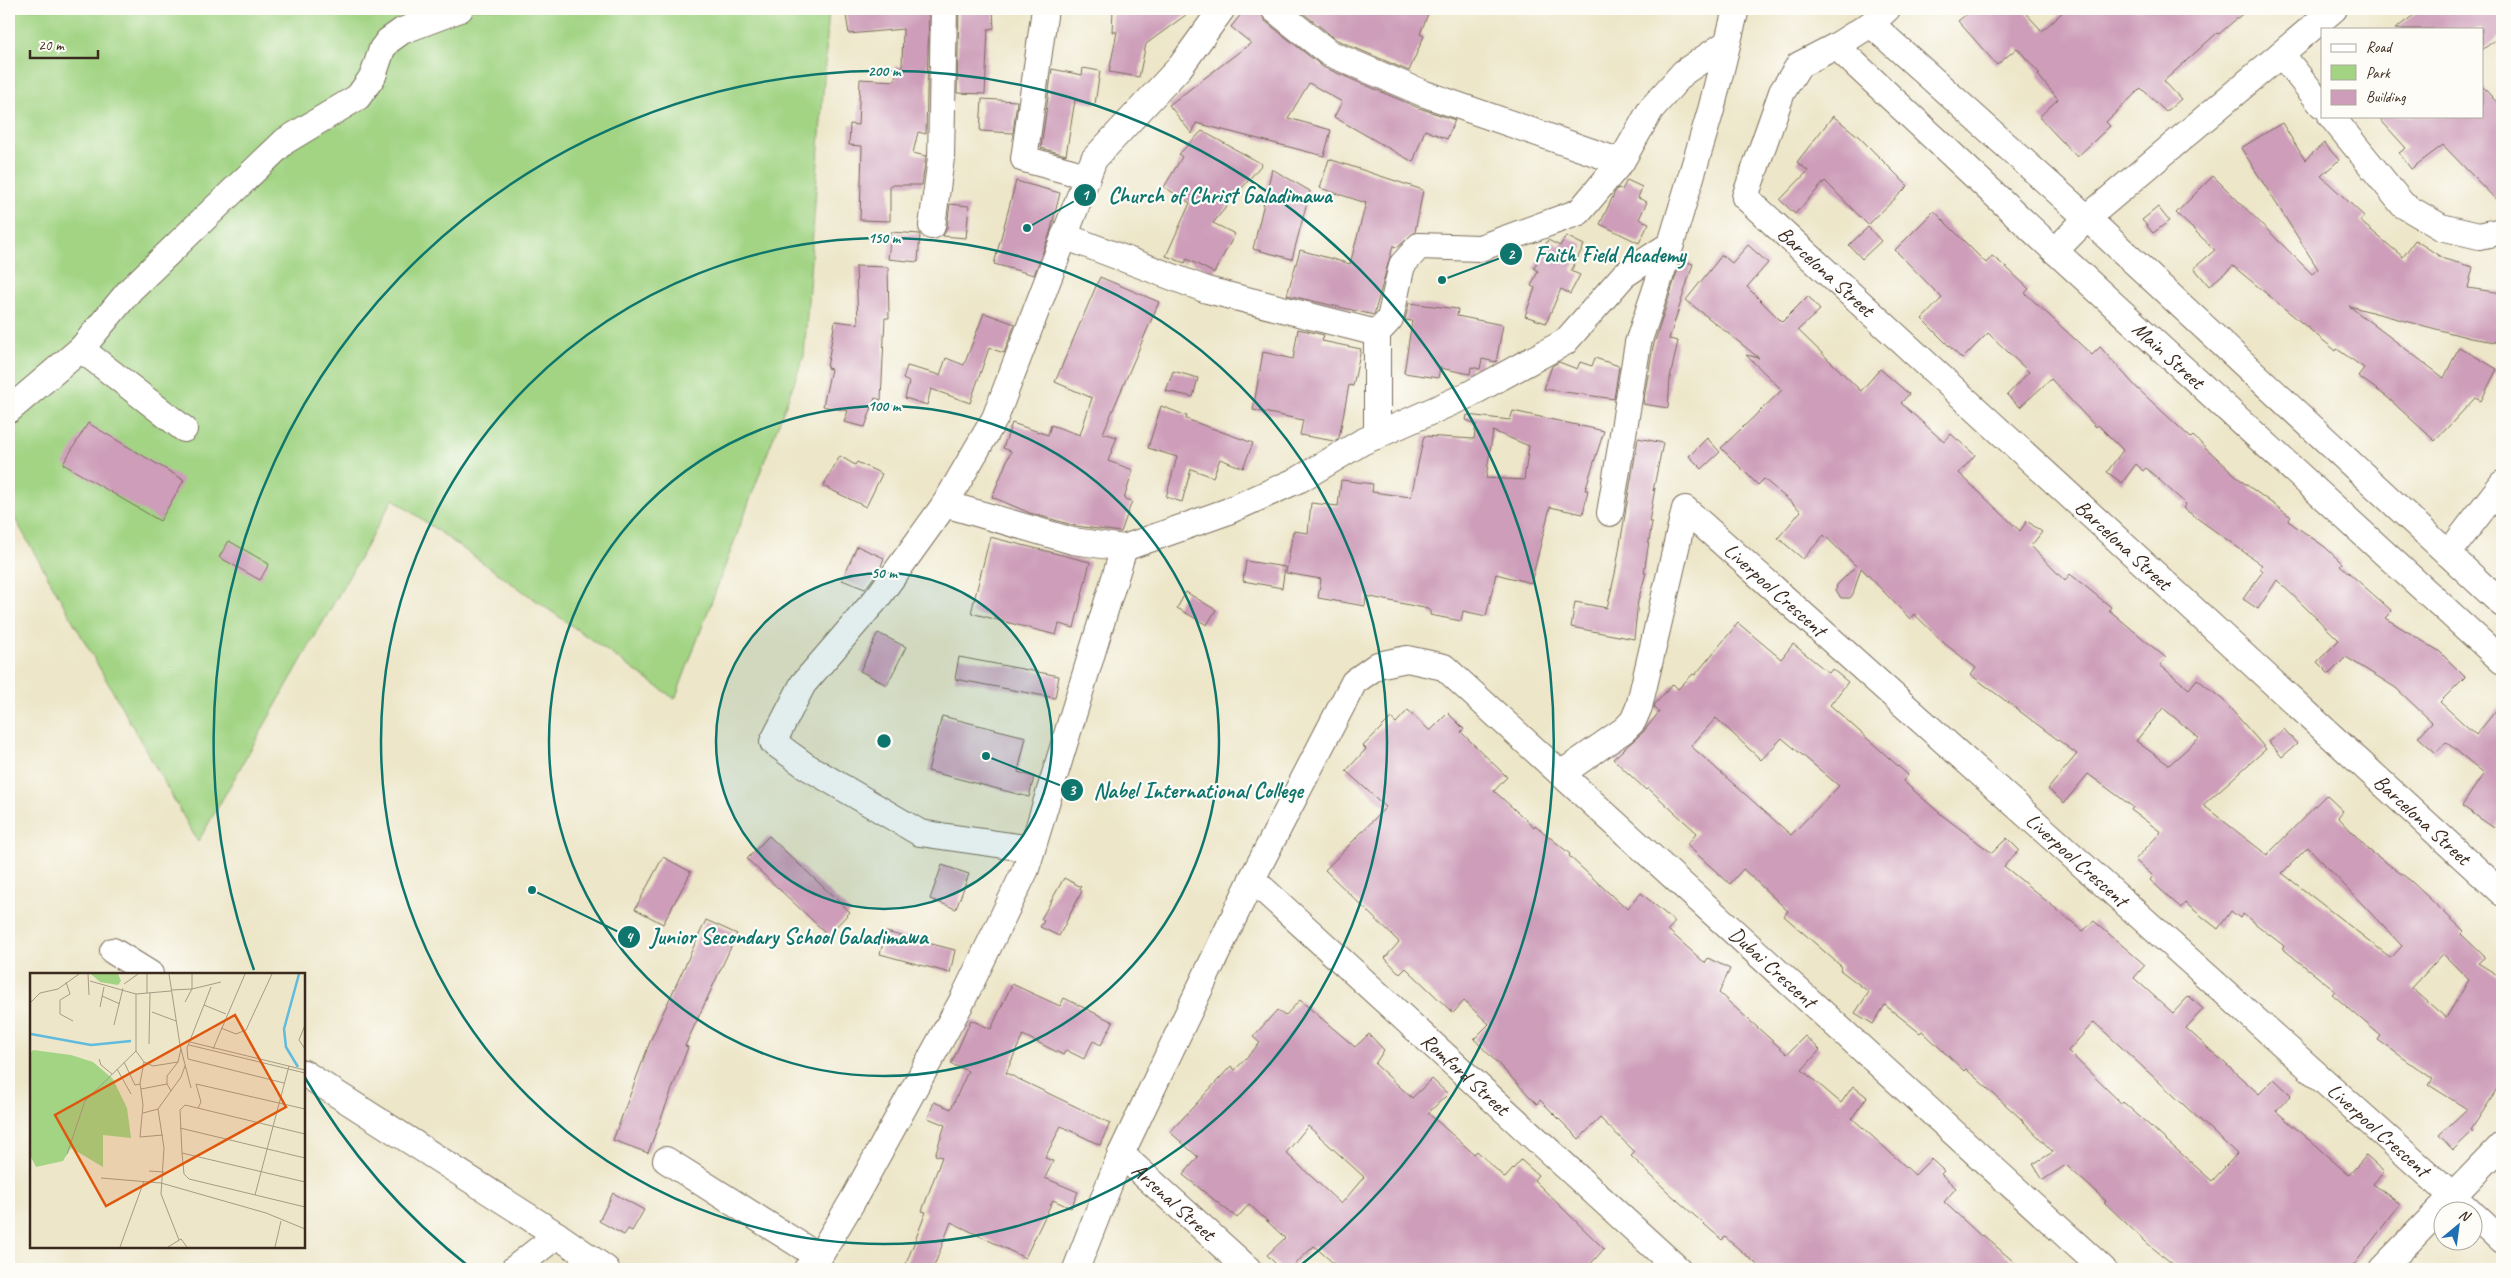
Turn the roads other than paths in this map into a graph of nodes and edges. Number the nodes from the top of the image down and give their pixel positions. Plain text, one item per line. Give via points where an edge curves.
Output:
1 (460, 9) edge
2 (944, 9) edge
3 (1045, 9) edge
4 (1222, 9) edge
5 (1274, 9) edge
6 (1736, 9) edge
7 (2334, 9) edge
8 (1879, 16) edge
9 (1727, 43) junction
10 (1836, 46) junction
11 (2281, 54) junction
12 (2321, 104) edge
13 (2333, 118) edge
14 (1621, 162) junction
15 (1088, 176) junction
16 (2086, 218) junction
17 (932, 226) dead end
18 (2502, 231) edge
19 (1064, 236) junction
20 (1671, 244) junction
21 (2054, 251) junction
22 (1377, 332) junction
23 (81, 349) junction
24 (9, 410) edge
25 (184, 429) dead end
26 (1377, 436) junction
27 (2502, 484) edge
28 (945, 504) junction
29 (1610, 513) dead end
30 (1124, 548) junction
31 (2448, 554) junction
32 (2502, 604) edge
33 (2502, 661) edge
34 (1561, 774) junction
35 (1032, 849) junction
36 (1252, 879) junction
37 (2502, 893) edge
38 (113, 951) dead end
39 (148, 973) edge
40 (305, 1074) edge
41 (2502, 1144) edge
42 (1121, 1154) junction
43 (666, 1160) dead end
44 (2457, 1200) edge
45 (2462, 1200) edge
46 (2484, 1224) edge
47 (2434, 1225) edge
48 (557, 1235) junction
49 (2502, 1241) edge
50 (813, 1263) edge
51 (514, 1269) edge
52 (606, 1269) edge
53 (1076, 1269) edge
54 (1248, 1269) edge
55 (1678, 1269) edge
56 (2103, 1269) edge
57 (2382, 1269) edge

1 - 23 street via 402,31 388,41 373,76 358,97 285,141 130,290
2 - 17 street via 941,158
3 - 15 street via 1024,159
4 - 15 street via 1180,66 1094,160
5 - 14 street via 1329,53 1425,94
6 - 9 street
7 - 11 street
8 - 10 street
8 - 16 street
9 - 14 street via 1677,79 1651,109
9 - 20 street
10 - 21 street, Main Street
10 - 37 street, Barcelona Street via 1799,65 1794,72 1782,92 1745,197
11 - 12 street
11 - 16 street
13 - 18 street via 2404,206 2442,227 2479,236
14 - 22 street via 1579,212 1480,248 1419,246 1402,265 1390,319
15 - 19 street
16 - 21 street
16 - 31 street
19 - 22 street via 1207,290
19 - 28 street via 995,418
20 - 26 street via 1624,274 1565,342 1468,395
20 - 29 street via 1638,343
21 - 33 street, Main Street
22 - 26 street
23 - 24 street
23 - 25 street
26 - 30 street via 1300,479 1226,512
27 - 31 street
28 - 30 street via 1074,541
28 - 35 street via 878,597 803,684 773,742 806,766 920,833
30 - 35 street
31 - 32 street
34 - 36 street, Dubai Crescent via 1444,667 1407,659 1378,665 1354,682
34 - 44 street, Liverpool Crescent via 1633,721 1685,510
34 - 56 street, Dubai Crescent
35 - 50 street via 1026,869 962,1002 854,1200
36 - 42 street
36 - 55 street, Romford Street
38 - 39 street
40 - 48 street
41 - 45 street
42 - 53 street
42 - 54 street, Arsenal Street
43 - 50 street
46 - 49 street
47 - 57 street
48 - 51 street
48 - 52 street

